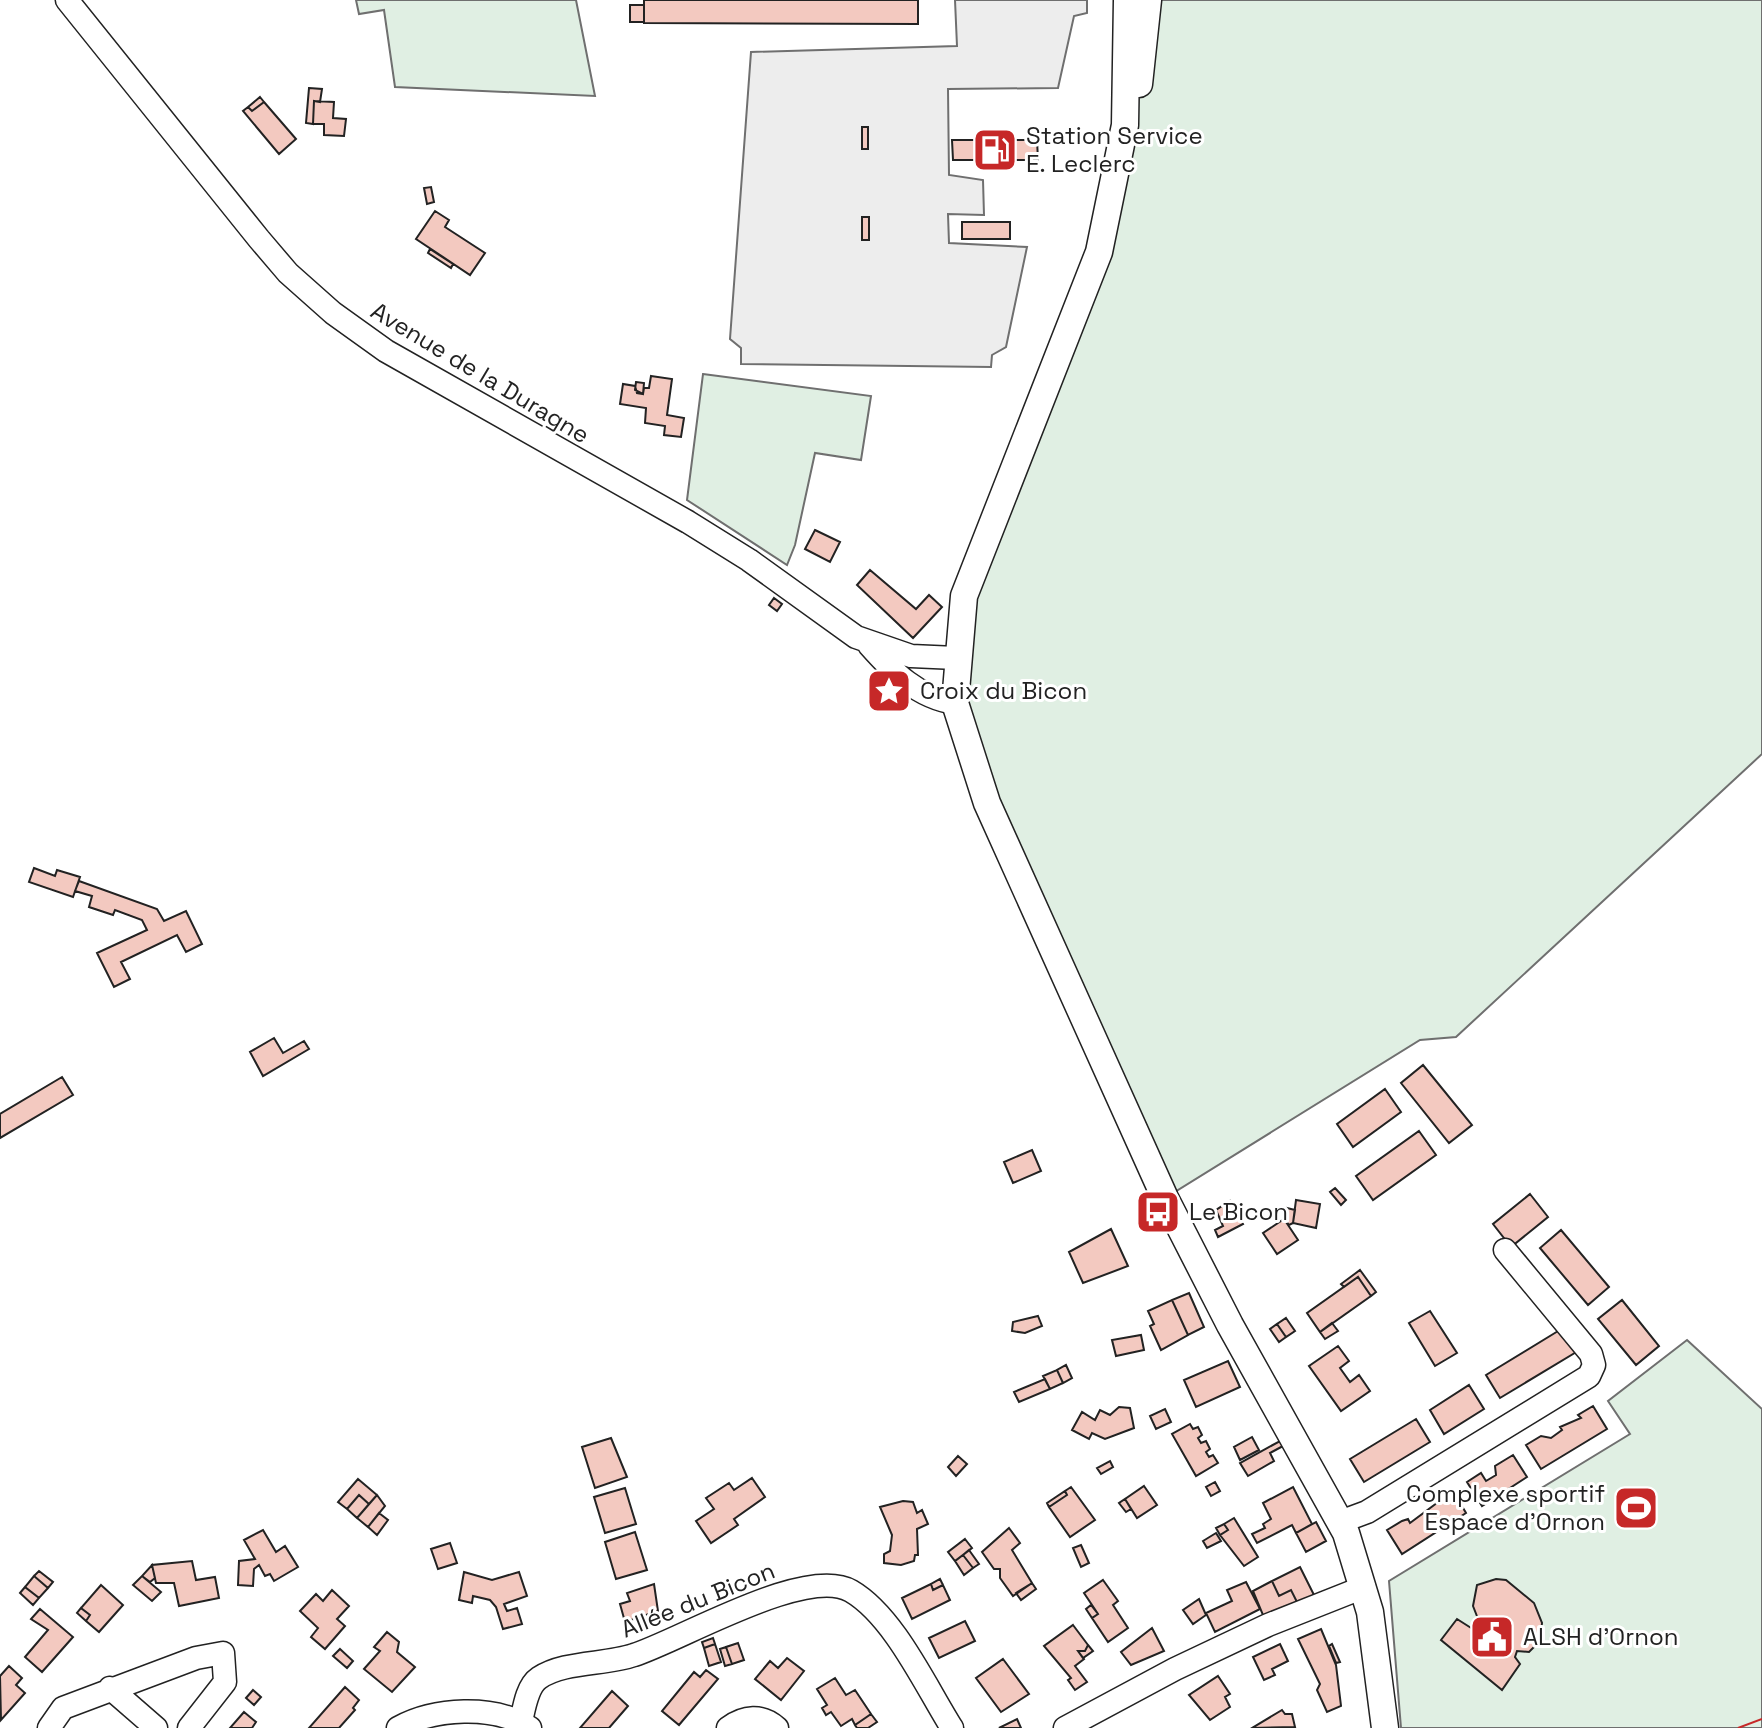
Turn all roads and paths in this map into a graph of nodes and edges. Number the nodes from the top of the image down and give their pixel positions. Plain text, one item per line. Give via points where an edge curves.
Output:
1 (67, 0) edge
2 (1127, 0) edge
3 (1148, 0) edge
4 (1101, 242) junction
5 (868, 644) junction
6 (956, 658) junction
7 (955, 703) junction
8 (1505, 1250) dead end
9 (1340, 1522) junction
10 (1364, 1587) junction
11 (110, 1688) junction
12 (526, 1725) edge
13 (49, 1728) edge
14 (156, 1728) edge
15 (189, 1728) edge
16 (398, 1728) edge
17 (728, 1728) edge
18 (777, 1728) edge
19 (952, 1728) edge
20 (1065, 1728) edge
21 (1385, 1728) edge

1 - 5 street, Avenue de la Duragne via 259,239 333,313 386,351 688,522
2 - 4 main road via 1125,125
3 - 4 main road via 1123,178
4 - 6 main road via 964,596
5 - 6 street, Avenue de la Duragne via 911,656
5 - 7 street, Avenue de la Duragne via 898,678 938,700
6 - 7 main road
7 - 9 main road via 987,803 1165,1198
8 - 9 street via 1591,1354 1589,1376 1367,1512
9 - 10 main road
10 - 20 street via 1268,1625
10 - 21 main road
11 - 13 street via 63,1708
11 - 14 street
11 - 15 street via 223,1653 225,1682
12 - 16 street via 492,1714 445,1712
12 - 19 street, Allée du Bicon via 526,1701 537,1679 545,1675 634,1655 780,1594 826,1586 849,1590 886,1624
17 - 18 street via 751,1718

